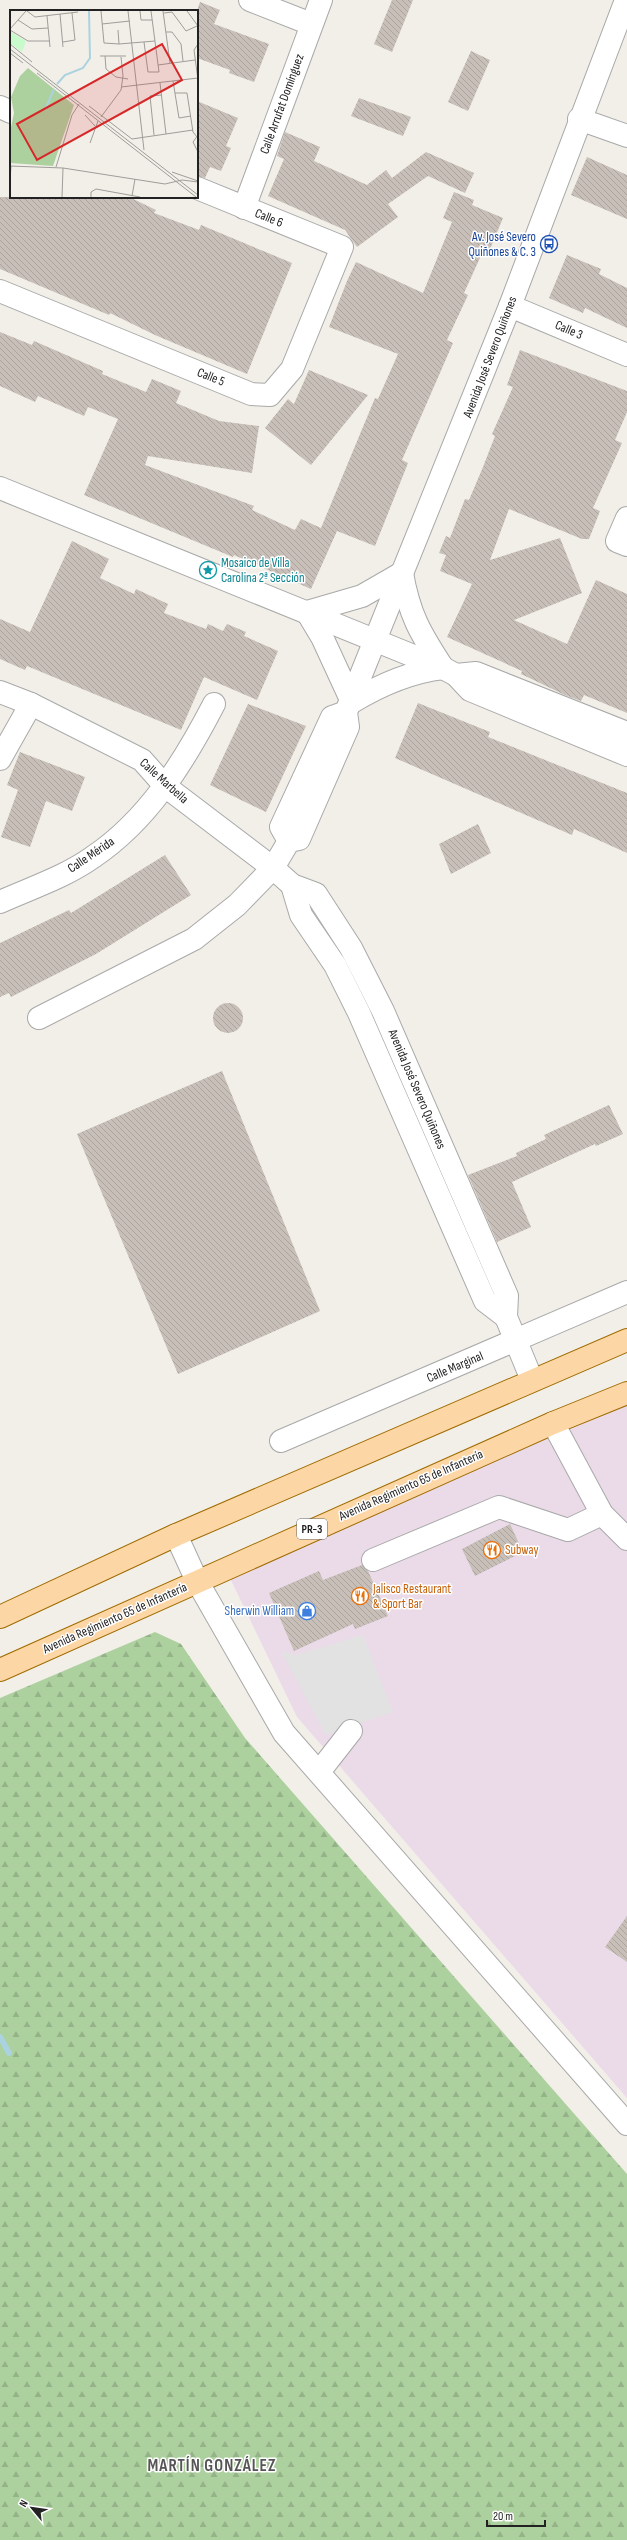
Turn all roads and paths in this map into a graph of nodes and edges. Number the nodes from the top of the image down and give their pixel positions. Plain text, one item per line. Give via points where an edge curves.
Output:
1 (250, 0) edge
2 (321, 0) edge
3 (626, 0) edge
4 (311, 24) junction
5 (0, 107) edge
6 (10, 112) edge
7 (579, 119) junction
8 (627, 136) edge
9 (198, 188) edge
10 (244, 208) junction
11 (342, 247) joint
12 (0, 291) edge
13 (510, 306) junction
14 (627, 355) edge
15 (0, 488) edge
16 (627, 518) edge
17 (627, 545) edge
18 (402, 573) junction
19 (307, 612) junction
20 (376, 640) junction
21 (450, 672) junction
22 (0, 692) edge
23 (31, 704) junction
24 (214, 704) dead end
25 (349, 707) junction
26 (627, 733) edge
27 (627, 755) edge
28 (0, 759) edge
29 (165, 786) junction
30 (273, 868) junction
31 (292, 885) junction
32 (0, 902) edge
33 (39, 1018) dead end
34 (397, 1044) junction
35 (377, 1054) junction
36 (452, 1171) junction
37 (432, 1181) junction
38 (482, 1240) junction
39 (462, 1249) junction
40 (627, 1292) edge
41 (506, 1317) junction
42 (627, 1340) edge
43 (518, 1341) junction
44 (532, 1380) junction
45 (627, 1393) edge
46 (552, 1423) junction
47 (281, 1440) dead end
48 (602, 1514) junction
49 (176, 1535) junction
50 (627, 1540) edge
51 (373, 1560) dead end
52 (197, 1581) junction
53 (0, 1617) edge
54 (0, 1670) edge
55 (351, 1731) dead end
56 (319, 1772) junction
57 (627, 2124) edge

1 - 4 street
2 - 4 street, Calle Arrufat Domínguez
3 - 7 street, Avenida José Severo Quiñones
4 - 10 street, Calle Arrufat Domínguez
5 - 6 street
7 - 8 street
7 - 13 street, Avenida José Severo Quiñones
9 - 10 street, Calle 6
10 - 11 street, Calle 6
11 - 12 street, Calle 5 via 292,369 270,395 251,394
13 - 14 street, Calle 3
13 - 18 street, Avenida José Severo Quiñones
15 - 19 street
16 - 17 street via 617,541
18 - 19 street via 362,596
18 - 20 street, Avenida José Severo Quiñones
18 - 21 street via 406,600 417,629
19 - 20 street
19 - 25 street via 322,637
20 - 21 street
20 - 25 street, Avenida José Severo Quiñones
21 - 25 street via 424,670 379,686
21 - 26 street via 476,673
21 - 27 street via 470,690
22 - 23 street, Calle Marbella
23 - 28 street
23 - 29 street, Calle Marbella via 142,760
24 - 29 street, Calle Mérida via 190,752
25 - 30 street via 332,717 328,750 281,828 289,841
29 - 30 street, Calle Marbella
29 - 32 street, Calle Mérida via 130,828 93,857 73,870
30 - 31 street, Avenida José Severo Quiñones
30 - 33 street via 237,905 194,939
31 - 34 street, Avenida José Severo Quiñones via 316,894 351,948
31 - 35 street, Avenida José Severo Quiñones via 301,915 335,965
34 - 35 street
34 - 36 street, Avenida José Severo Quiñones
35 - 37 street, Avenida José Severo Quiñones
36 - 37 street
36 - 38 street, Avenida José Severo Quiñones
37 - 39 street, Avenida José Severo Quiñones
38 - 39 street
38 - 41 street, Avenida José Severo Quiñones via 507,1296
39 - 41 street, Avenida José Severo Quiñones via 485,1301
40 - 43 street, Calle Marginal
41 - 43 street, Avenida José Severo Quiñones
42 - 44 main road
43 - 44 street, Avenida José Severo Quiñones
43 - 47 street, Calle Marginal
44 - 49 main road
45 - 46 main road, Avenida Regimiento 65 de Infantería / PR-3
46 - 48 street
46 - 52 main road, Avenida Regimiento 65 de Infantería / PR-3
48 - 50 street
48 - 51 street via 568,1530 499,1507
49 - 52 street
49 - 53 main road
52 - 54 main road, Avenida Regimiento 65 de Infantería / PR-3
52 - 56 street via 284,1732
55 - 56 street
56 - 57 street

